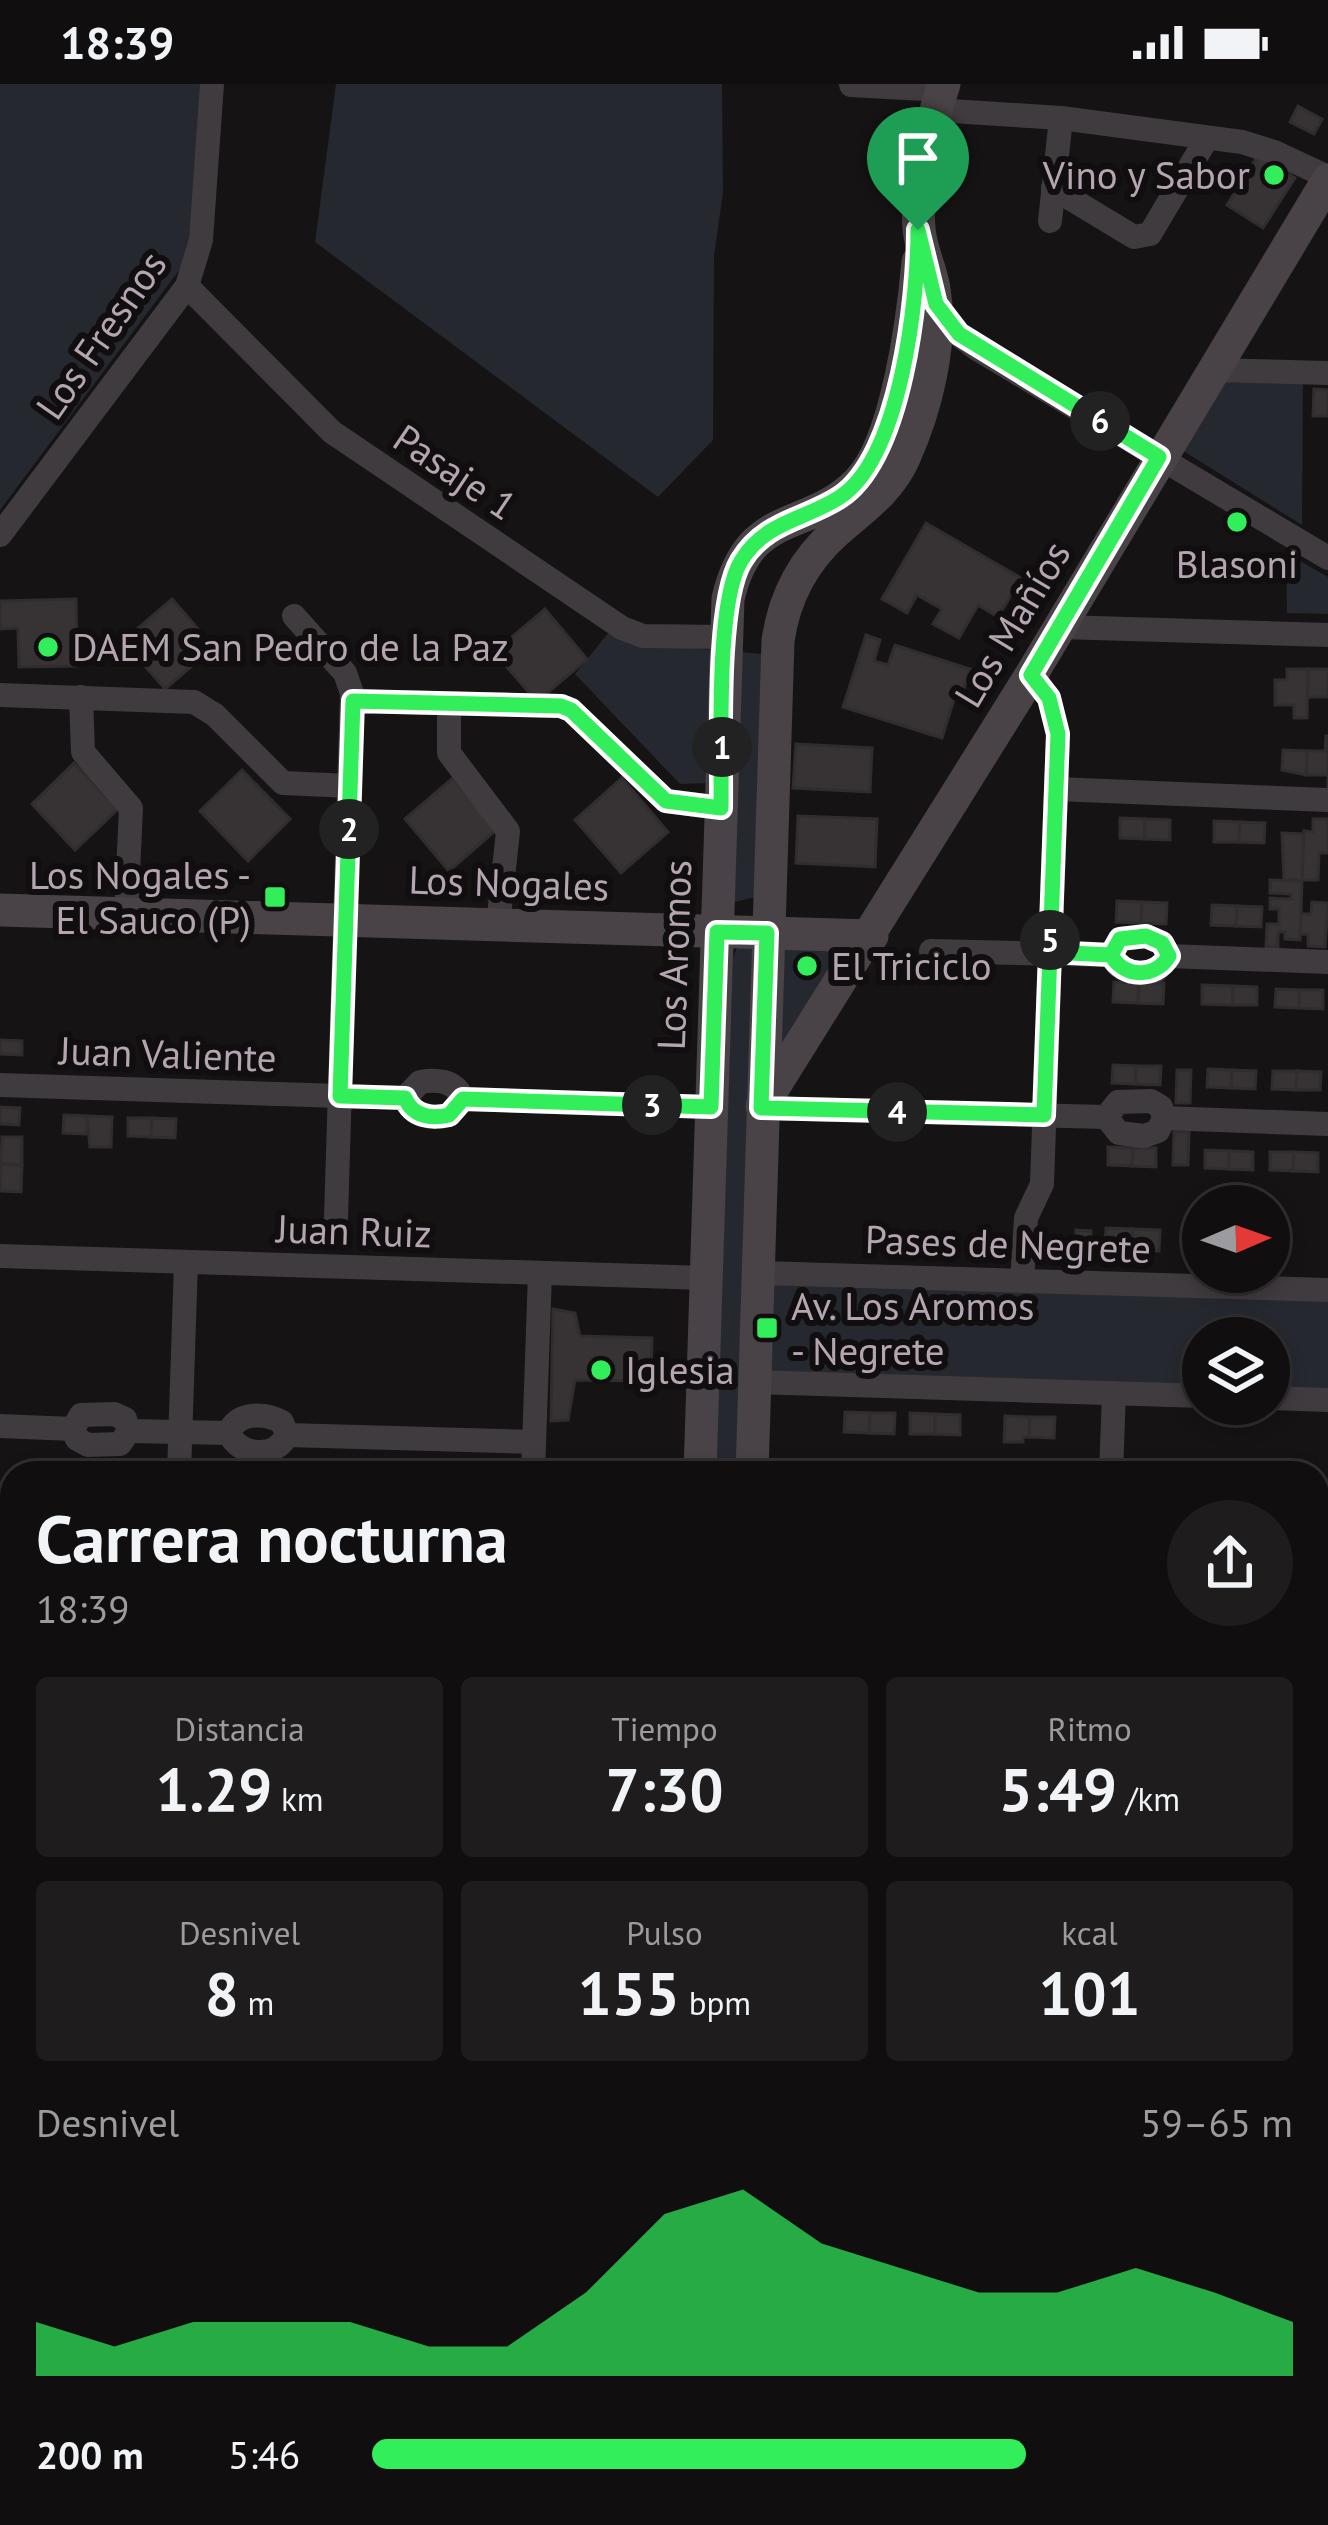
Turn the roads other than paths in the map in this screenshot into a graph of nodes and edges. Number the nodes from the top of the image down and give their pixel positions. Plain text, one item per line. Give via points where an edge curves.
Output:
1 (212, 84) edge
2 (850, 86) edge
3 (940, 95) edge
4 (1061, 118) junction
5 (1207, 138) junction
6 (1328, 178) edge
7 (1053, 188) junction
8 (1050, 221) dead end
9 (918, 230) junction
10 (187, 286) junction
11 (936, 304) junction
12 (1212, 370) junction
13 (1328, 373) edge
14 (1159, 457) junction
15 (0, 535) edge
16 (1328, 558) edge
17 (294, 616) dead end
18 (1060, 627) junction
19 (1328, 635) edge
20 (725, 637) junction
21 (778, 641) junction
22 (1031, 675) junction
23 (0, 695) edge
24 (81, 698) junction
25 (353, 701) junction
26 (449, 704) junction
27 (350, 786) junction
28 (1056, 789) junction
29 (1328, 800) edge
30 (721, 808) junction
31 (0, 910) edge
32 (126, 914) junction
33 (346, 920) junction
34 (498, 925) junction
35 (717, 932) junction
36 (767, 933) junction
37 (872, 936) junction
38 (932, 952) dead end
39 (1050, 952) junction
40 (1328, 962) edge
41 (0, 1085) edge
42 (340, 1096) junction
43 (711, 1107) junction
44 (761, 1108) junction
45 (1044, 1115) junction
46 (1328, 1124) edge
47 (336, 1218) dead end
48 (0, 1256) edge
49 (186, 1262) junction
50 (540, 1273) junction
51 (758, 1273) junction
52 (706, 1278) junction
53 (1022, 1281) junction
54 (1328, 1290) edge
55 (703, 1381) junction
56 (755, 1382) junction
57 (1114, 1393) junction
58 (1182, 1395) edge
59 (1290, 1399) edge
60 (1328, 1400) edge
61 (0, 1426) edge
62 (180, 1432) junction
63 (534, 1442) junction
64 (179, 1461) edge
65 (533, 1461) edge
66 (700, 1461) edge
67 (752, 1461) edge
68 (1111, 1461) edge

1 - 10 street, Los Fresnos via 201,240
2 - 3 street
3 - 4 street
3 - 9 main road, Los Aromos
4 - 5 street
4 - 7 street
5 - 6 street via 1259,146
5 - 7 street via 1142,238
6 - 12 main road, Los Mañíos
7 - 8 street
9 - 11 main road
9 - 20 main road, Los Aromos via 906,347 880,449 847,492 774,527 750,548 731,585
10 - 15 street, Los Fresnos
10 - 20 street, Pasaje 1 via 332,432 622,628 643,636
11 - 14 street via 977,349
11 - 21 main road via 929,373 906,454 877,498 806,566
12 - 13 street
12 - 14 main road, Los Mañíos
14 - 16 street
14 - 18 main road, Los Mañíos
17 - 25 street via 345,673
18 - 19 street
18 - 22 main road, Los Mañíos
20 - 21 main road
20 - 30 main road, Los Aromos
21 - 36 main road
22 - 28 street via 1057,722
22 - 37 main road, Los Mañíos
23 - 24 street
24 - 27 street via 194,702 283,783
24 - 32 street via 83,752 130,808
25 - 26 street
25 - 27 street
26 - 30 street via 568,708 666,801
26 - 34 street via 454,764 508,831
27 - 33 street
28 - 29 street
28 - 39 street
30 - 35 main road, Los Aromos
31 - 32 main road, Los Nogales
32 - 33 main road, Los Nogales
33 - 34 main road, Los Nogales
33 - 42 street
34 - 35 main road, Los Nogales
35 - 36 main road, Los Nogales
35 - 43 main road, Los Aromos
36 - 37 main road, Los Nogales
36 - 44 main road
37 - 44 main road, Los Mañíos
38 - 39 street
39 - 40 street via 1111,955 1132,972 1156,971 1169,956
39 - 45 street
41 - 42 street, Juan Valiente
42 - 43 street, Juan Valiente via 405,1098 434,1117 449,1115 463,1099
42 - 47 street
43 - 52 main road, Los Aromos
44 - 45 street
44 - 51 main road
45 - 46 street via 1106,1117 1118,1102 1146,1101 1164,1118
45 - 53 street via 1042,1184 1026,1218
48 - 49 street, Juan Ruiz
49 - 50 street, Juan Ruiz
49 - 62 street
50 - 52 street, Juan Ruiz
50 - 63 street
51 - 53 street, Pases de Negrete
51 - 56 main road
52 - 55 main road, Los Aromos
53 - 54 street, Pases de Negrete
55 - 56 main road
55 - 66 main road, Los Aromos
56 - 57 street
56 - 67 main road
57 - 58 street
57 - 68 street
59 - 60 street
61 - 62 street via 73,1429 81,1415 114,1414 129,1431
62 - 63 street via 229,1433 243,1417 271,1417 287,1435
62 - 64 street
63 - 65 street

